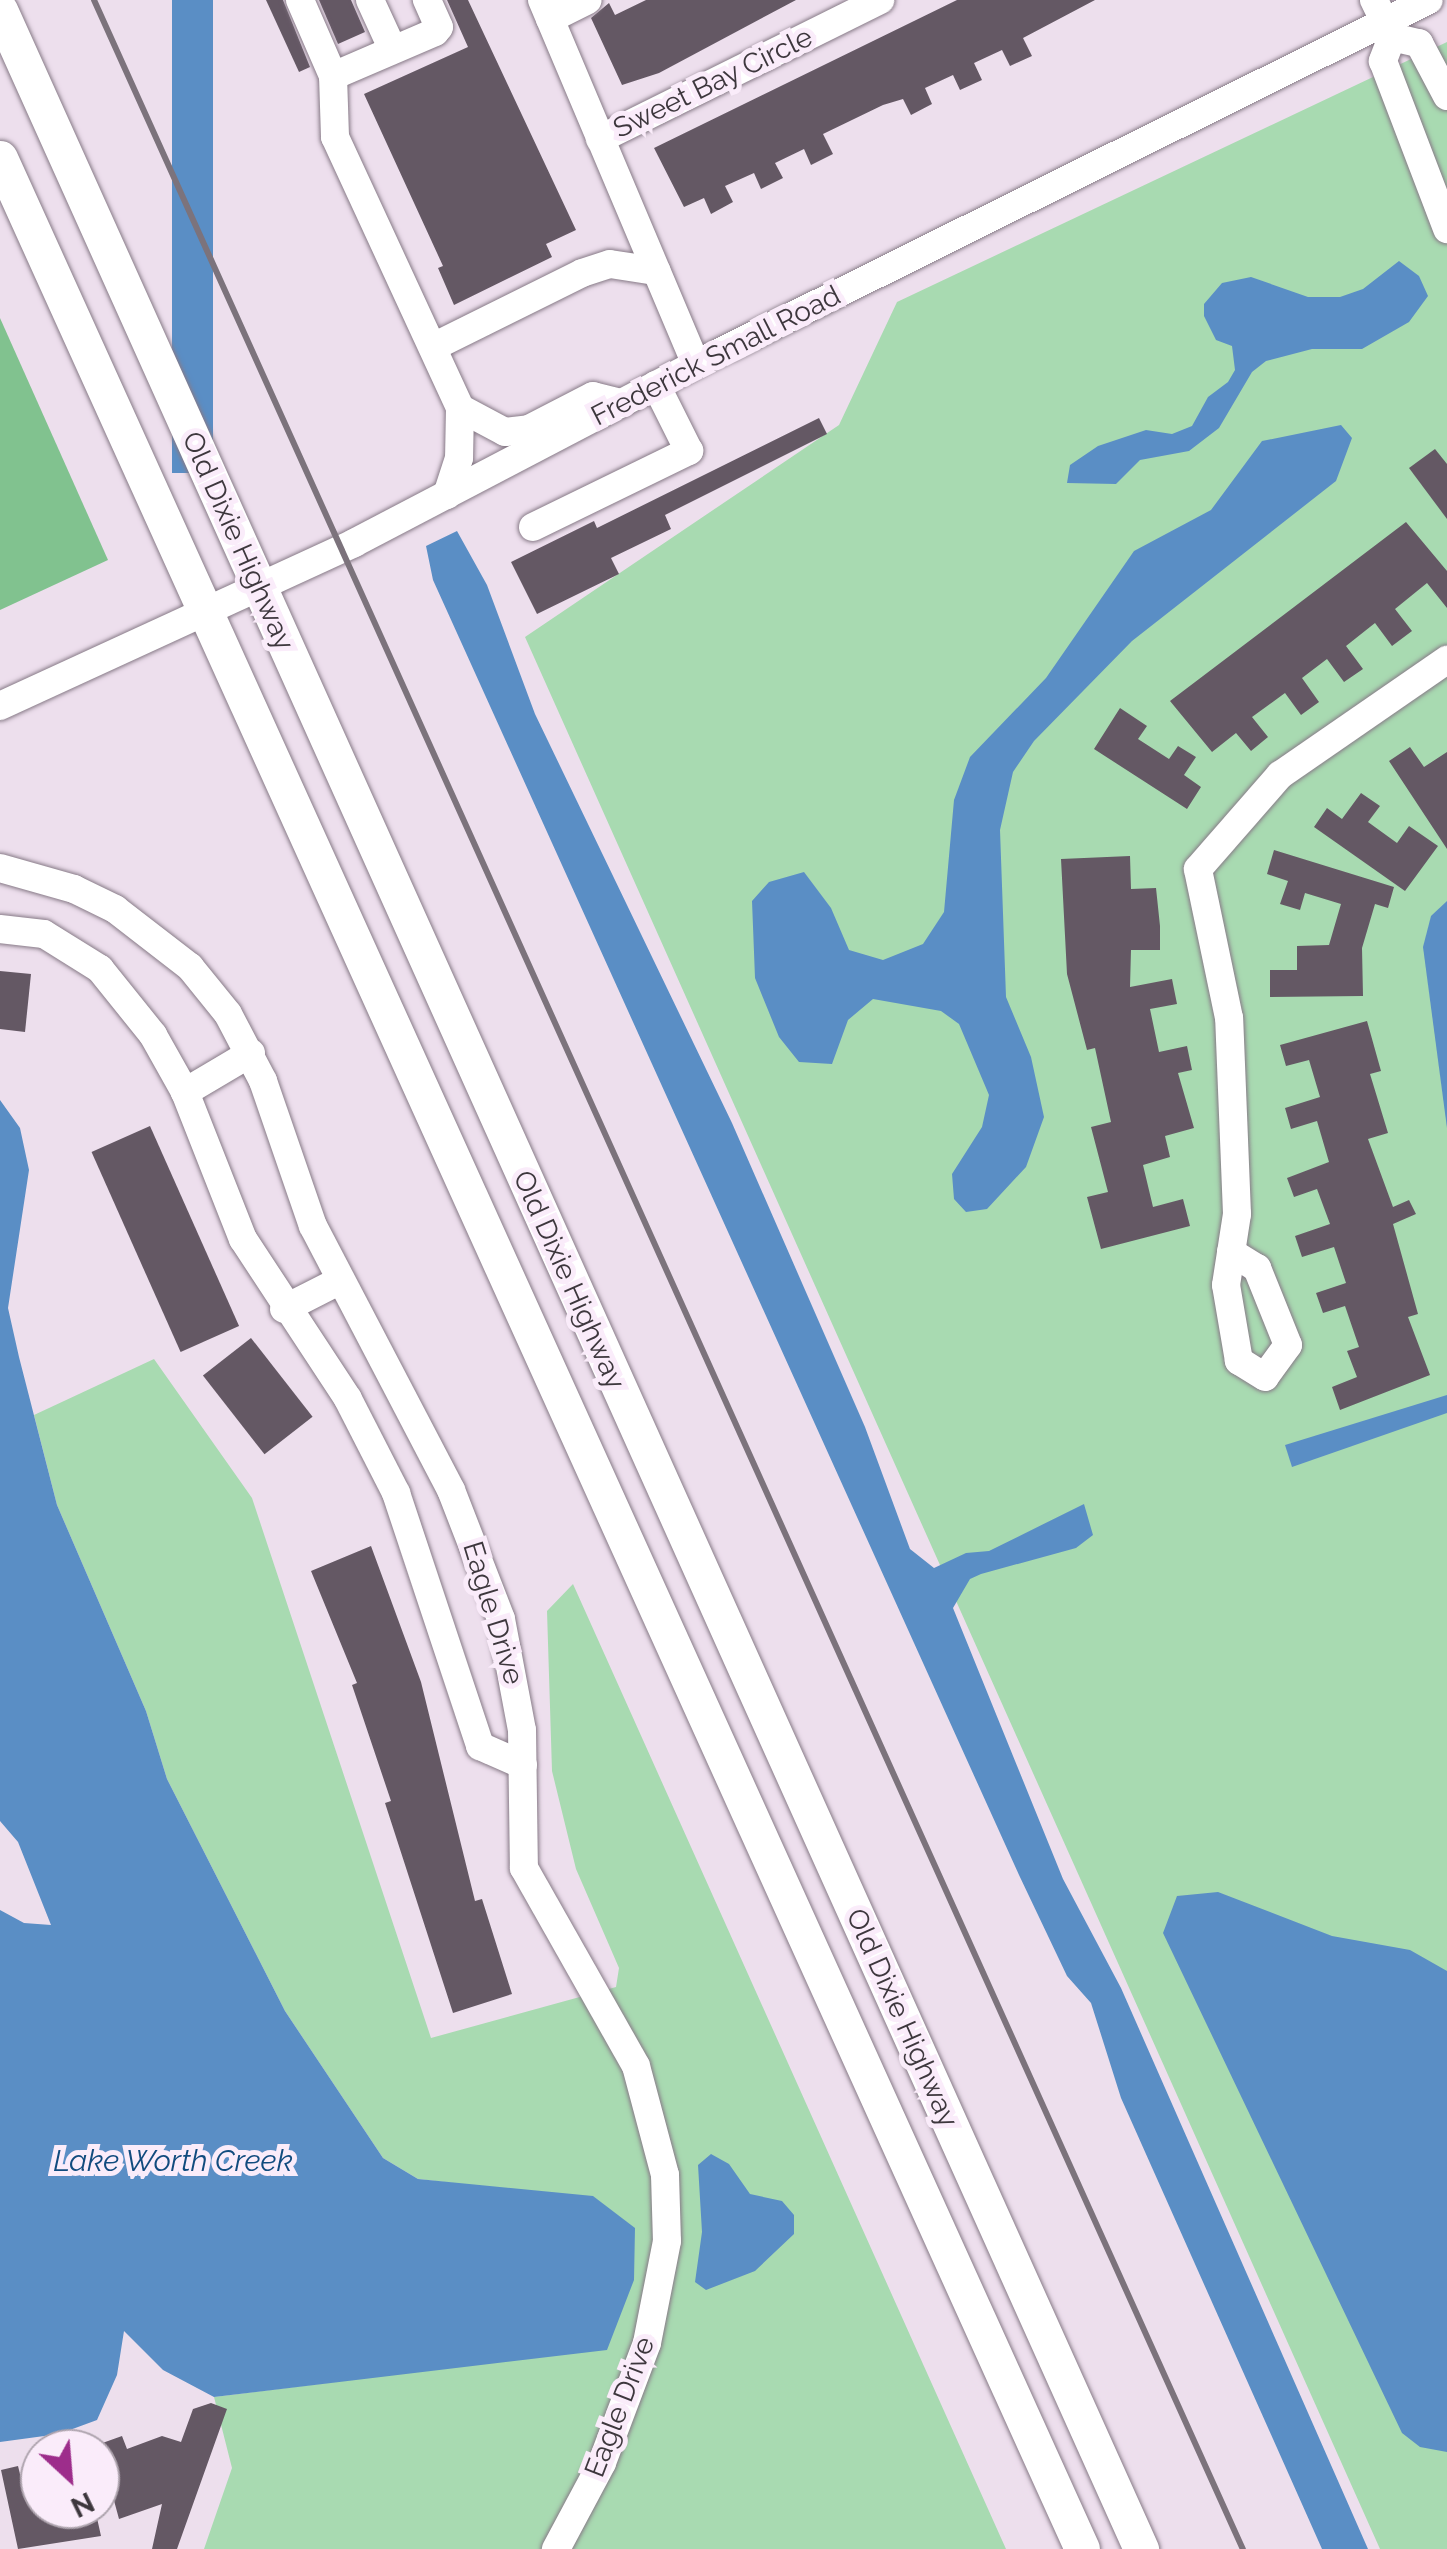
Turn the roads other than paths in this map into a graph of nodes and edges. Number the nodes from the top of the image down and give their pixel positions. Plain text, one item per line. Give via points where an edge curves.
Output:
1 (300, 0) edge
2 (370, 0) edge
3 (427, 0) edge
4 (588, 0) edge
5 (880, 0) edge
6 (1429, 0) edge
7 (0, 10) edge
8 (546, 10) edge
9 (1384, 20) edge
10 (392, 48) junction
11 (333, 76) junction
12 (1447, 96) edge
13 (600, 139) junction
14 (0, 158) edge
15 (1447, 229) edge
16 (656, 271) junction
17 (433, 347) junction
18 (696, 364) junction
19 (656, 385) junction
20 (622, 403) junction
21 (460, 408) junction
22 (447, 494) junction
23 (533, 527) dead end
24 (260, 586) junction
25 (205, 612) junction
26 (1447, 660) edge
27 (0, 706) edge
28 (0, 868) edge
29 (0, 928) edge
30 (251, 1053) junction
31 (185, 1092) junction
32 (1231, 1252) dead end
33 (339, 1281) junction
34 (284, 1309) junction
35 (439, 1468) junction
36 (394, 1489) junction
37 (523, 1765) junction
38 (556, 2549) edge
39 (1082, 2549) edge
40 (1141, 2549) edge

1 - 11 street
2 - 10 street
3 - 10 street via 438,30
4 - 8 street
5 - 13 street, Sweet Bay Circle
6 - 9 street, Frederick Small Road
7 - 24 main road, Old Dixie Highway
8 - 13 street, Sweet Bay Circle
9 - 12 street via 1420,43
9 - 15 street via 1383,61
9 - 18 street, Frederick Small Road
10 - 11 street
11 - 17 street via 335,137
13 - 16 street, Sweet Bay Circle
14 - 25 main road, Old Dixie Highway
16 - 17 street via 610,264 582,273
16 - 18 street, Sweet Bay Circle
17 - 21 street
18 - 19 street, Frederick Small Road
19 - 20 street, Frederick Small Road
19 - 23 street via 689,452
20 - 21 street via 593,396 528,429 505,432
20 - 22 street, Frederick Small Road
21 - 22 street via 459,458
22 - 24 street, Frederick Small Road
24 - 25 street, Frederick Small Road
24 - 40 main road, Old Dixie Highway
25 - 27 street, Frederick Small Road
25 - 39 main road, Old Dixie Highway
26 - 32 street via 1280,775 1198,870 1229,1018 1238,1214
28 - 30 street, Eagle Drive via 74,889 156,937 210,990
29 - 31 street via 44,934 100,969 153,1035
30 - 31 street
30 - 33 street, Eagle Drive
31 - 34 street via 243,1239
33 - 34 street
33 - 35 street, Eagle Drive
34 - 36 street via 348,1399
35 - 36 street
35 - 37 street, Eagle Drive via 501,1619 518,1694
36 - 37 street via 480,1746
37 - 38 street, Eagle Drive via 524,1868 636,2066 665,2175 668,2241 646,2344 602,2463

